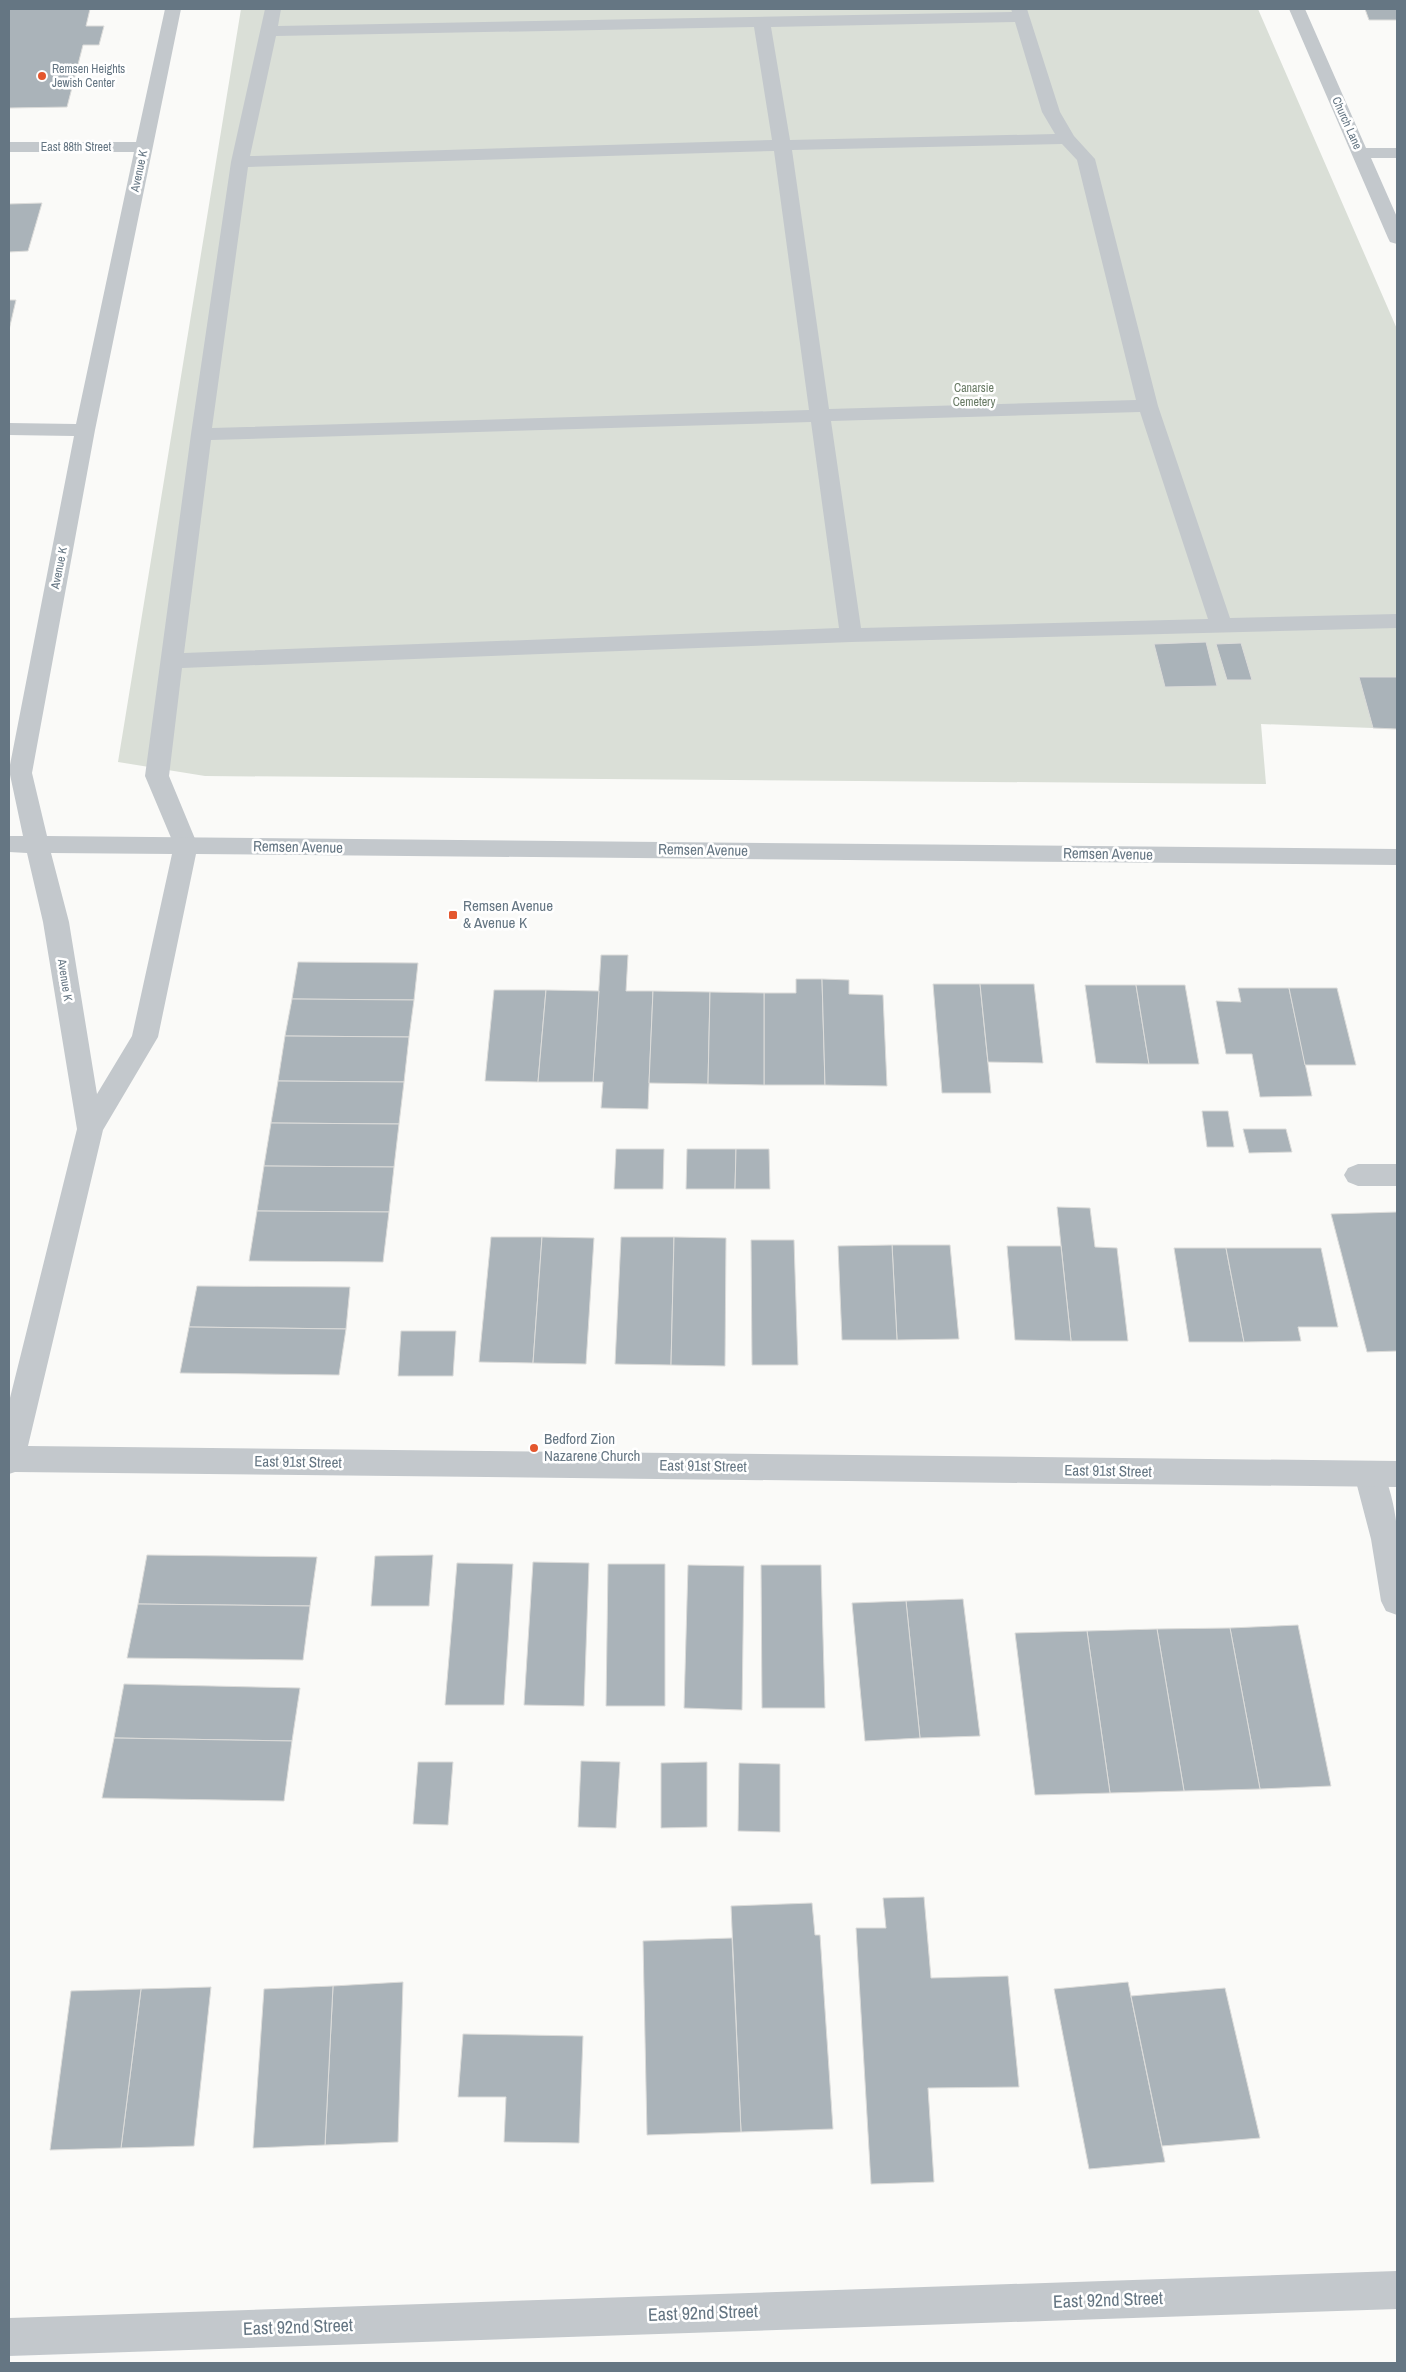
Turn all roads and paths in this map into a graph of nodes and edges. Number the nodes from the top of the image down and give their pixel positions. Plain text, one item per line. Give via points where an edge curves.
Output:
1 (173, 9) edge
2 (273, 9) edge
3 (507, 9) edge
4 (1296, 9) edge
5 (1020, 13) edge
6 (762, 23) junction
7 (507, 28) junction
8 (270, 30) junction
9 (1067, 140) junction
10 (782, 145) junction
11 (9, 146) edge
12 (144, 147) junction
13 (1360, 153) junction
14 (1397, 153) edge
15 (240, 162) junction
16 (1397, 238) edge
17 (1148, 406) junction
18 (819, 416) junction
19 (9, 429) edge
20 (85, 430) junction
21 (202, 434) junction
22 (1397, 621) edge
23 (1222, 626) junction
24 (851, 635) junction
25 (172, 660) junction
26 (9, 844) edge
27 (37, 844) junction
28 (186, 846) junction
29 (1397, 857) edge
30 (90, 1129) junction
31 (1397, 1174) edge
32 (1358, 1176) dead end
33 (9, 1460) edge
34 (1383, 1474) edge
35 (1397, 1601) edge
36 (1397, 2290) edge
37 (9, 2337) edge

1 - 12 street, Avenue K
2 - 8 street
3 - 7 street
4 - 13 street, Church Lane
5 - 6 street
5 - 9 street via 1051,112
6 - 7 street
6 - 10 street
7 - 8 street
8 - 15 street
9 - 10 street
9 - 17 street via 1086,160
10 - 15 street
10 - 18 street
11 - 12 street, East 88th Street
12 - 20 street, Avenue K
13 - 14 street
13 - 16 street, Church Lane
15 - 21 street
17 - 18 street
17 - 23 street
18 - 21 street
18 - 24 street
19 - 20 street
20 - 27 street, Avenue K via 20,773
21 - 25 street
22 - 23 street
23 - 24 street
24 - 25 street
25 - 28 street via 157,776
26 - 27 street, Remsen Avenue
27 - 28 street, Remsen Avenue
27 - 30 street, Avenue K via 56,922
28 - 29 street, Remsen Avenue
28 - 30 street, Avenue K via 145,1037
30 - 33 street, Avenue K
31 - 32 street
33 - 34 street, East 91st Street
34 - 35 street via 1386,1540
36 - 37 street, East 92nd Street

